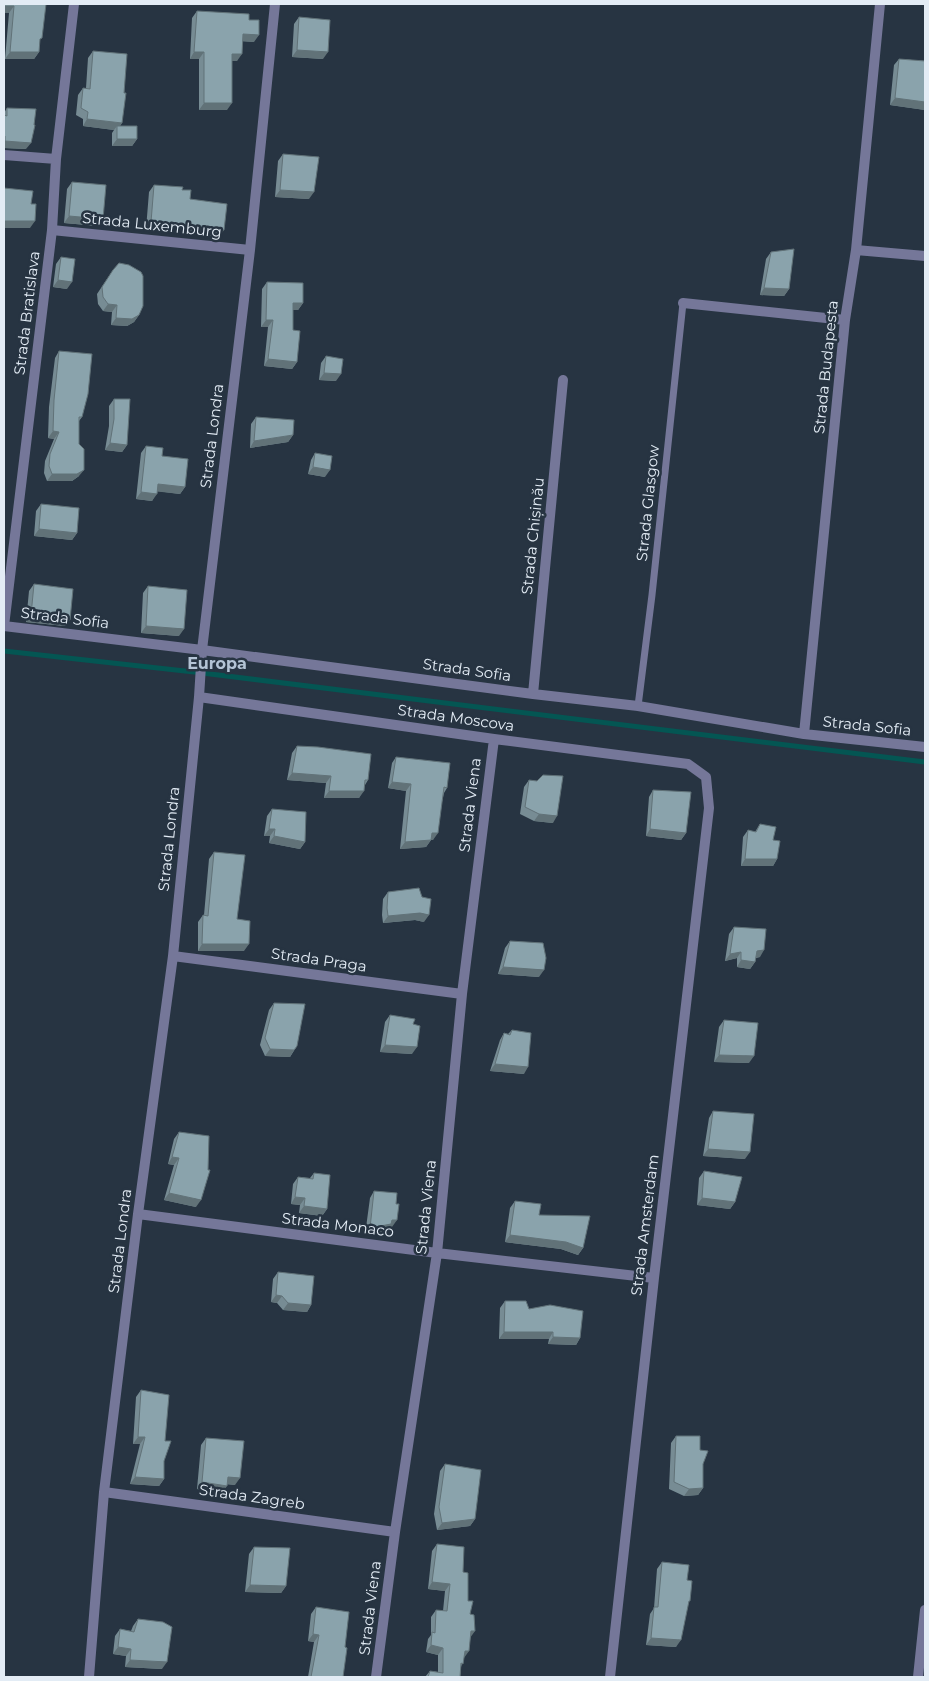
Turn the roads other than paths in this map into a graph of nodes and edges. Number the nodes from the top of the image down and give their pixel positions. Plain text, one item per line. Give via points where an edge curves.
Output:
1 (74, 4) edge
2 (275, 4) edge
3 (880, 4) edge
4 (4, 154) edge
5 (56, 159) junction
6 (52, 230) junction
7 (250, 250) junction
8 (856, 250) junction
9 (925, 256) edge
10 (683, 303) joint
11 (845, 320) junction
12 (563, 380) dead end
13 (4, 626) edge
14 (202, 650) junction
15 (532, 694) junction
16 (199, 697) junction
17 (638, 706) junction
18 (804, 734) junction
19 (494, 739) junction
20 (925, 747) edge
21 (706, 777) joint
22 (173, 956) junction
23 (462, 994) junction
24 (138, 1214) junction
25 (437, 1253) junction
26 (654, 1278) junction
27 (104, 1492) junction
28 (395, 1532) junction
29 (925, 1610) edge
30 (89, 1677) edge
31 (376, 1677) edge
32 (610, 1677) edge
33 (918, 1677) edge

1 - 5 street, Strada Bratislava
2 - 7 street, Strada Londra
3 - 8 street, Strada Budapesta
4 - 5 street
5 - 6 street, Strada Bratislava
6 - 7 street, Strada Luxemburg
6 - 13 street, Strada Bratislava
7 - 14 street, Strada Londra
8 - 9 street
8 - 11 street, Strada Budapesta
10 - 11 street
10 - 17 lane, Strada Glasgow
11 - 18 street, Strada Budapesta
12 - 15 street, Strada Chișinău
13 - 14 street, Strada Sofia
14 - 15 street, Strada Sofia
14 - 16 street, Strada Londra
15 - 17 street, Strada Sofia
16 - 19 street, Strada Moscova
16 - 22 street, Strada Londra
17 - 18 street, Strada Sofia
18 - 20 street, Strada Sofia
19 - 21 street, Strada Moscova via 688,764
19 - 23 street, Strada Viena
21 - 26 street, Strada Amsterdam via 709,808
22 - 23 street, Strada Praga
22 - 24 street, Strada Londra
23 - 25 street, Strada Viena
24 - 25 street, Strada Monaco
24 - 27 street, Strada Londra
25 - 26 street, Strada Monaco
25 - 28 street, Strada Viena
26 - 32 street, Strada Amsterdam
27 - 28 street, Strada Zagreb
27 - 30 street, Strada Londra
28 - 31 street, Strada Viena
29 - 33 street

